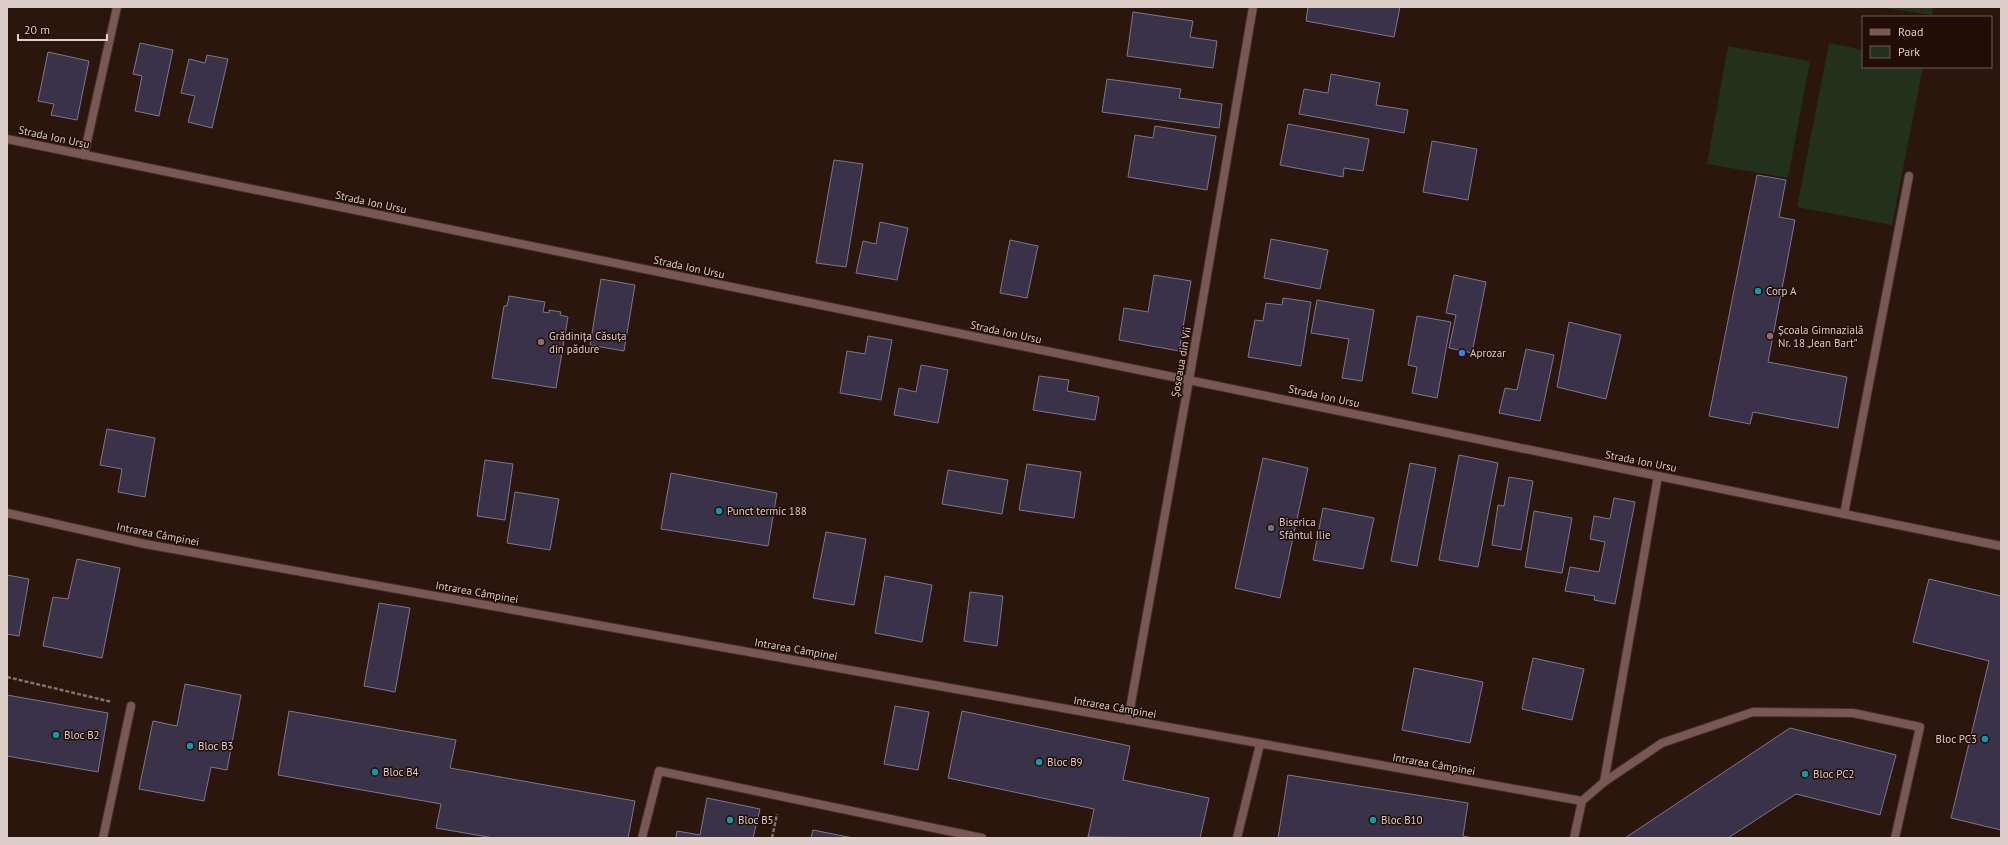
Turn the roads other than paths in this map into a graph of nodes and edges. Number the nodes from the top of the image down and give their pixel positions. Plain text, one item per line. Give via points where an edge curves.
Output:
1 (117, 7) edge
2 (1253, 7) edge
3 (7, 139) edge
4 (84, 155) junction
5 (1908, 176) dead end
6 (1189, 380) junction
7 (1658, 476) junction
8 (7, 513) edge
9 (1844, 514) junction
10 (2001, 546) edge
11 (130, 706) road end
12 (1128, 720) junction
13 (1260, 744) junction
14 (1604, 782) junction
15 (1582, 801) junction
16 (103, 838) edge
17 (642, 838) edge
18 (982, 838) edge
19 (1236, 838) edge
20 (1574, 838) edge
21 (1895, 838) edge

1 - 4 street
2 - 6 street, Șoseaua din Vii
3 - 4 street, Strada Ion Ursu
4 - 6 street, Strada Ion Ursu
5 - 9 street
6 - 7 street, Strada Ion Ursu
6 - 12 street, Șoseaua din Vii
7 - 9 street, Strada Ion Ursu
7 - 14 street
8 - 12 street, Intrarea Câmpinei via 145,544
9 - 10 street, Strada Ion Ursu
11 - 16 street
12 - 13 street, Intrarea Câmpinei
13 - 15 street, Intrarea Câmpinei
13 - 19 street
14 - 15 street
14 - 21 street via 1662,743 1754,712 1853,713 1920,727
15 - 20 street
17 - 18 street via 659,771

